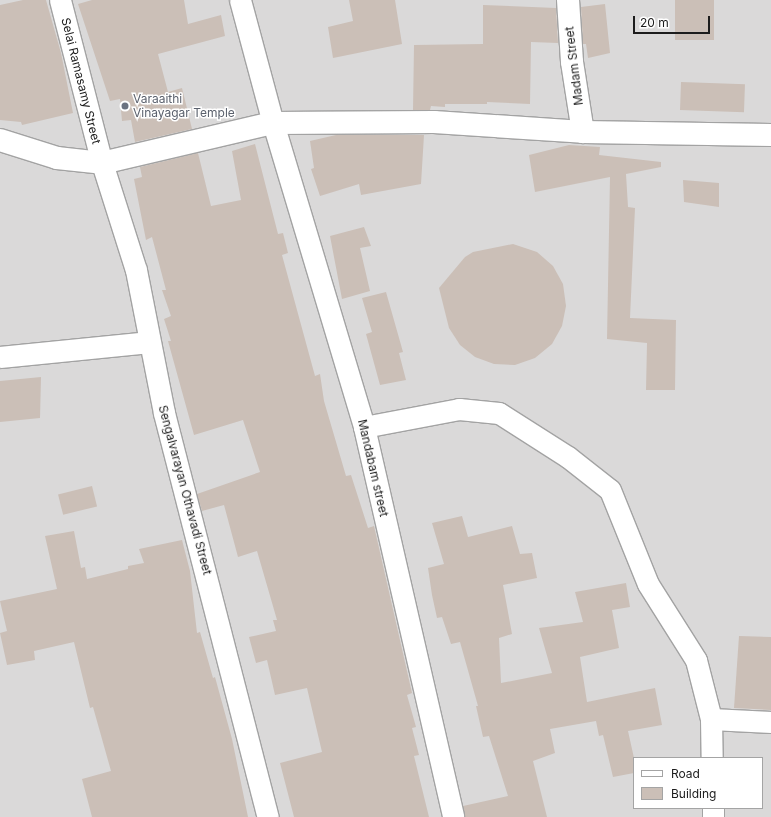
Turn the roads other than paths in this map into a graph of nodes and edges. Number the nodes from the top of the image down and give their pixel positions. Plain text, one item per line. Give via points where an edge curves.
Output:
1 (60, 0) edge
2 (240, 0) edge
3 (568, 0) edge
4 (273, 123) junction
5 (583, 132) junction
6 (771, 134) edge
7 (0, 140) edge
8 (102, 163) junction
9 (149, 342) junction
10 (0, 357) edge
11 (364, 428) junction
12 (711, 720) junction
13 (771, 722) edge
14 (712, 757) edge
15 (268, 817) edge
16 (453, 817) edge

1 - 8 street, Selai Ramasamy Street
2 - 4 street, Mandabam street
3 - 5 street, Madam Street via 572,62
4 - 5 street via 434,122
4 - 8 street
4 - 11 street, Mandabam street
5 - 6 street
7 - 8 street via 57,158
8 - 9 street, Sengalvarayan Othavadi Street via 136,270
9 - 10 street
9 - 15 street, Sengalvarayan Othavadi Street via 164,413
11 - 12 street via 459,409 498,413 568,457 610,490 648,584 696,660
11 - 16 street, Mandabam street
12 - 13 street
12 - 14 street

